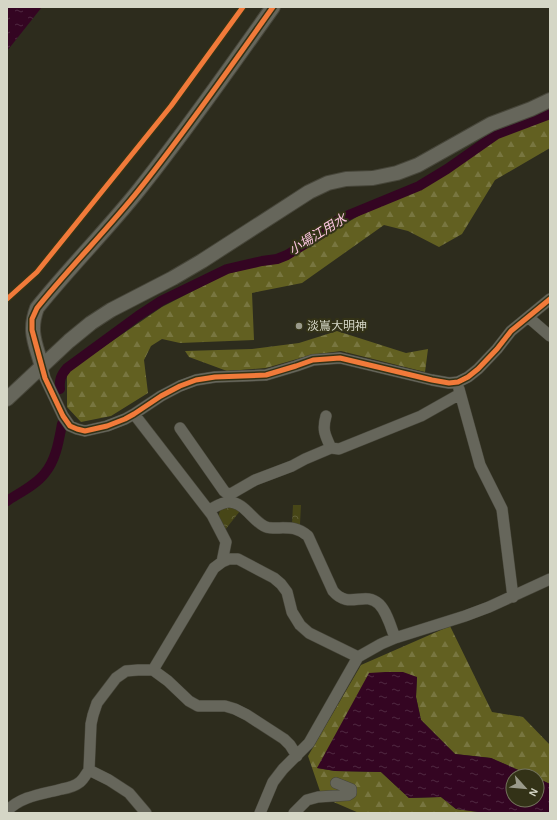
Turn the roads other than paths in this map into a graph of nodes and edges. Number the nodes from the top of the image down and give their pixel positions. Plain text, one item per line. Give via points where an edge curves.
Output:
1 (273, 7) edge
2 (550, 100) edge
3 (550, 299) edge
4 (528, 317) junction
5 (550, 336) edge
6 (42, 367) junction
7 (458, 382) junction
8 (460, 394) junction
9 (7, 399) edge
10 (134, 414) junction
11 (326, 416) dead end
12 (180, 428) dead end
13 (331, 448) junction
14 (229, 498) junction
15 (209, 510) junction
16 (222, 562) junction
17 (550, 579) edge
18 (513, 597) junction
19 (395, 638) junction
20 (358, 657) junction
21 (152, 670) junction
22 (297, 756) junction
23 (89, 770) junction
24 (336, 783) dead end
25 (7, 811) edge
26 (146, 813) edge
27 (260, 813) edge
28 (294, 813) edge

1 - 6 street via 138,192 37,308 32,319 32,330
2 - 6 street via 491,124 418,165 373,178 328,183 309,192 202,261 91,323
3 - 4 street
4 - 5 street
4 - 7 street via 511,331 478,369
6 - 9 street
6 - 10 street via 63,416 70,426 84,431 107,426
7 - 8 street
7 - 10 street via 432,380 340,358 313,360 266,375 196,380 161,396
8 - 13 street via 421,416 339,449
8 - 18 street via 480,465 502,509
10 - 15 street
11 - 13 street via 324,434
12 - 14 street
13 - 14 street via 255,480
14 - 15 street
14 - 19 street via 266,528 296,528 308,536 337,596 346,600 367,598 379,604
15 - 16 street via 226,542
16 - 20 street via 238,559 274,578 287,592 292,612 300,625 309,633
16 - 21 street via 214,568
17 - 18 street
18 - 19 street via 465,616
19 - 20 street
20 - 22 street via 309,743
21 - 22 street via 198,706 225,706 247,715 284,739
21 - 23 street via 126,671 116,678 97,703 92,714
22 - 27 street via 273,782
23 - 25 street via 79,783 22,800
23 - 26 street via 129,793
24 - 28 street via 351,789 351,793 307,800

